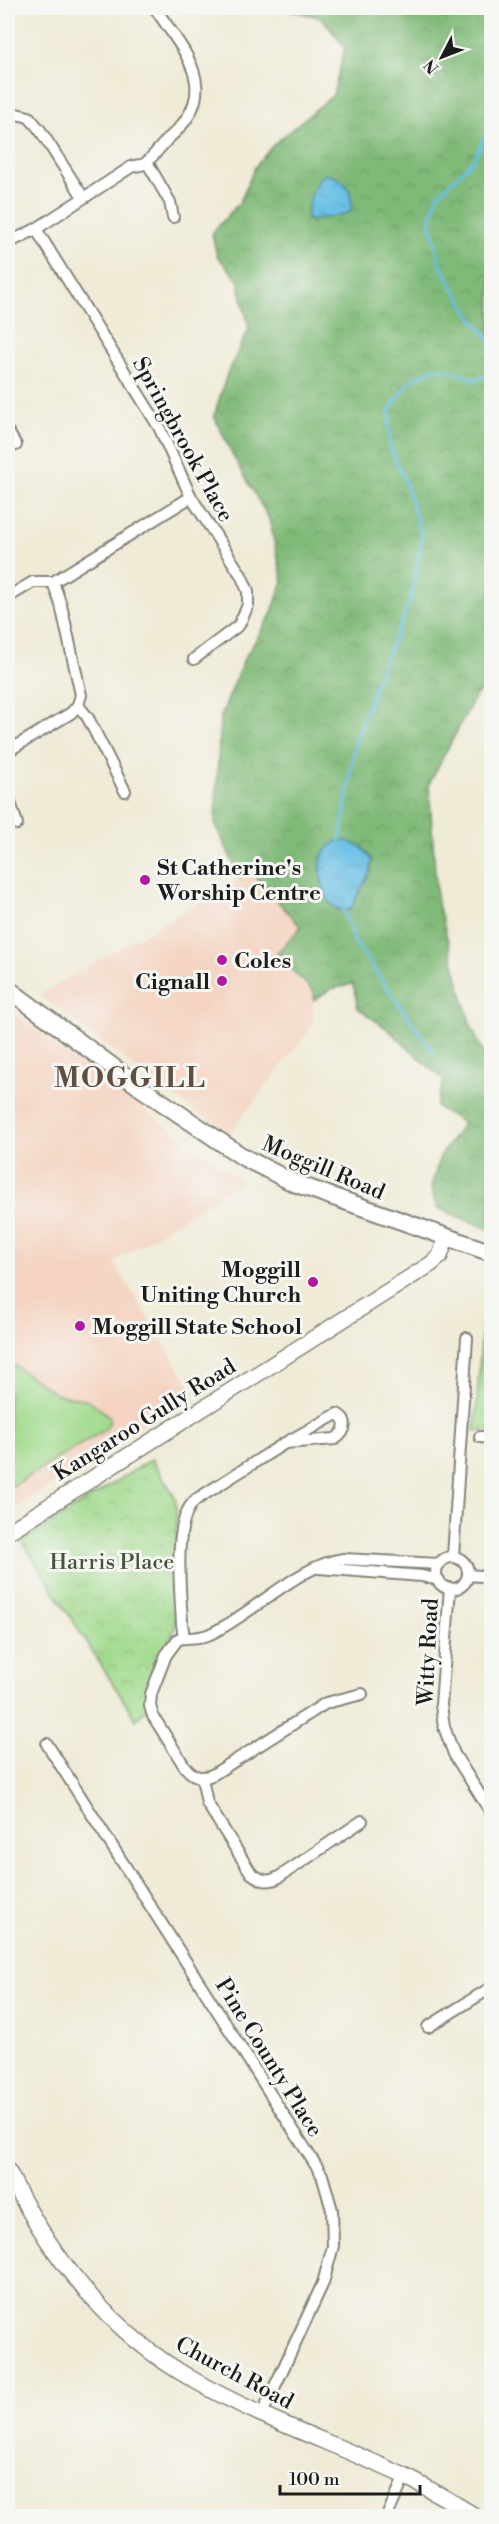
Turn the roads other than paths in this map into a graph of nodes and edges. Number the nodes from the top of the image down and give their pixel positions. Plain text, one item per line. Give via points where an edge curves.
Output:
1 (155, 8) edge
2 (8, 112) edge
3 (147, 162) junction
4 (82, 197) junction
5 (173, 217) dead end
6 (36, 229) junction
7 (8, 243) edge
8 (8, 432) edge
9 (16, 445) dead end
10 (191, 497) junction
11 (53, 582) junction
12 (8, 597) edge
13 (194, 659) dead end
14 (78, 705) junction
15 (8, 751) edge
16 (124, 791) dead end
17 (8, 796) edge
18 (17, 824) dead end
19 (8, 989) edge
20 (447, 1238) junction
21 (492, 1252) edge
22 (467, 1338) dead end
23 (285, 1443) junction
24 (8, 1532) edge
25 (453, 1557) junction
26 (439, 1564) junction
27 (318, 1568) junction
28 (468, 1575) junction
29 (492, 1577) edge
30 (439, 1581) junction
31 (450, 1588) junction
32 (184, 1638) junction
33 (362, 1694) dead end
34 (47, 1744) dead end
35 (202, 1778) junction
36 (492, 1814) edge
37 (362, 1821) dead end
38 (492, 1987) edge
39 (428, 2027) dead end
40 (8, 2171) edge
41 (262, 2414) junction
42 (405, 2476) junction
43 (387, 2517) edge
44 (475, 2517) edge

1 - 3 street via 189,62 197,80 197,96 191,116
2 - 4 street via 29,117
3 - 4 street via 131,167
3 - 5 street via 170,202
4 - 6 street
6 - 7 street
6 - 10 street, Springbrook Place via 159,427
8 - 9 street
10 - 11 street
10 - 13 street, Springbrook Place via 248,591 248,605 239,625
11 - 12 street via 33,582
11 - 14 street via 80,686
14 - 15 street
14 - 16 street
17 - 18 street
19 - 20 main road, Moggill Road via 144,1090 243,1157 294,1184
20 - 21 main road, Moggill Road
20 - 24 main road, Kangaroo Gully Road via 440,1256 431,1264
22 - 25 street
23 - 23 street via 337,1414 345,1422 341,1435 335,1439
23 - 32 street via 196,1499 187,1509 180,1530
25 - 26 street
25 - 28 street via 462,1561
26 - 27 street via 343,1560
26 - 30 street, Witty Road
27 - 30 street via 422,1576
27 - 32 street via 211,1634
28 - 29 street
28 - 31 street, Witty Road via 464,1584
30 - 31 street, Witty Road
31 - 36 street, Witty Road via 441,1705 444,1727 454,1754
32 - 35 street via 170,1647 150,1706 185,1767
33 - 35 street via 326,1703
34 - 41 street, Pine County Place via 322,2175 332,2210 333,2246 323,2283
35 - 37 street via 207,1803 251,1873 260,1880 270,1882 279,1878
38 - 39 street
40 - 41 main road, Church Road via 56,2255 111,2317 137,2341 191,2379
41 - 42 main road, Church Road
42 - 43 street
42 - 44 main road, Church Road

